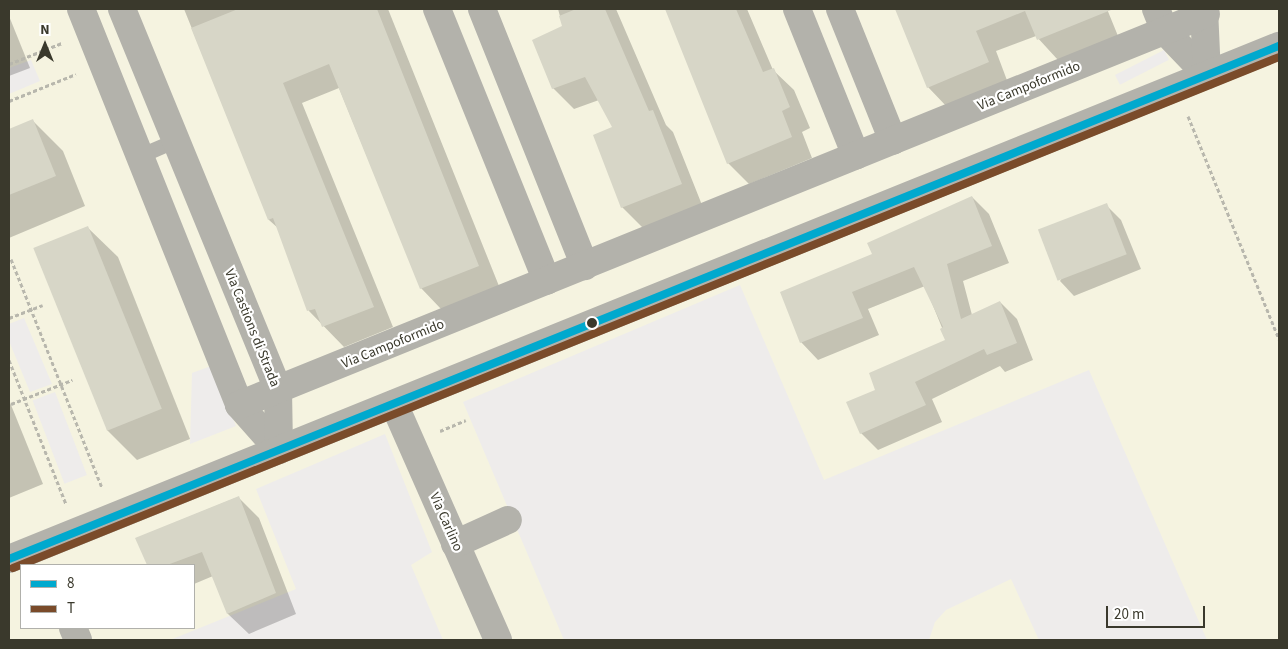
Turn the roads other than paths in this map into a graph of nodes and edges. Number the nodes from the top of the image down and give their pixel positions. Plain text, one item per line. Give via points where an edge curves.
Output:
1 (122, 9) edge
2 (437, 9) edge
3 (482, 9) edge
4 (797, 9) edge
5 (840, 9) edge
6 (1205, 12) edge
7 (86, 20) edge
8 (1160, 20) edge
9 (1279, 46) edge
10 (1207, 75) junction
11 (176, 140) junction
12 (893, 141) junction
13 (139, 156) junction
14 (856, 156) junction
15 (585, 266) junction
16 (547, 281) junction
17 (278, 390) junction
18 (394, 404) junction
19 (239, 406) junction
20 (279, 450) junction
21 (508, 520) dead end
22 (456, 544) junction
23 (43, 556) edge
24 (9, 559) edge
25 (498, 640) edge

1 - 11 street, Via Castions di Strada
2 - 16 street
3 - 15 street
4 - 14 street
5 - 12 street
6 - 8 street, Via Campoformido
6 - 10 street, Via Campoformido
7 - 13 street
8 - 10 street
8 - 12 street, Via Campoformido
9 - 10 street
10 - 18 street
11 - 13 lane
11 - 17 street, Via Castions di Strada
12 - 14 street, Via Campoformido
13 - 19 street
14 - 15 street, Via Campoformido
15 - 16 street, Via Campoformido
16 - 17 street, Via Campoformido
17 - 19 street, Via Campoformido
17 - 20 street, Via Castions di Strada
18 - 20 street
18 - 22 street, Via Carlino
19 - 20 street
20 - 23 street via 77,532
21 - 22 street
22 - 25 street, Via Carlino
23 - 24 street

